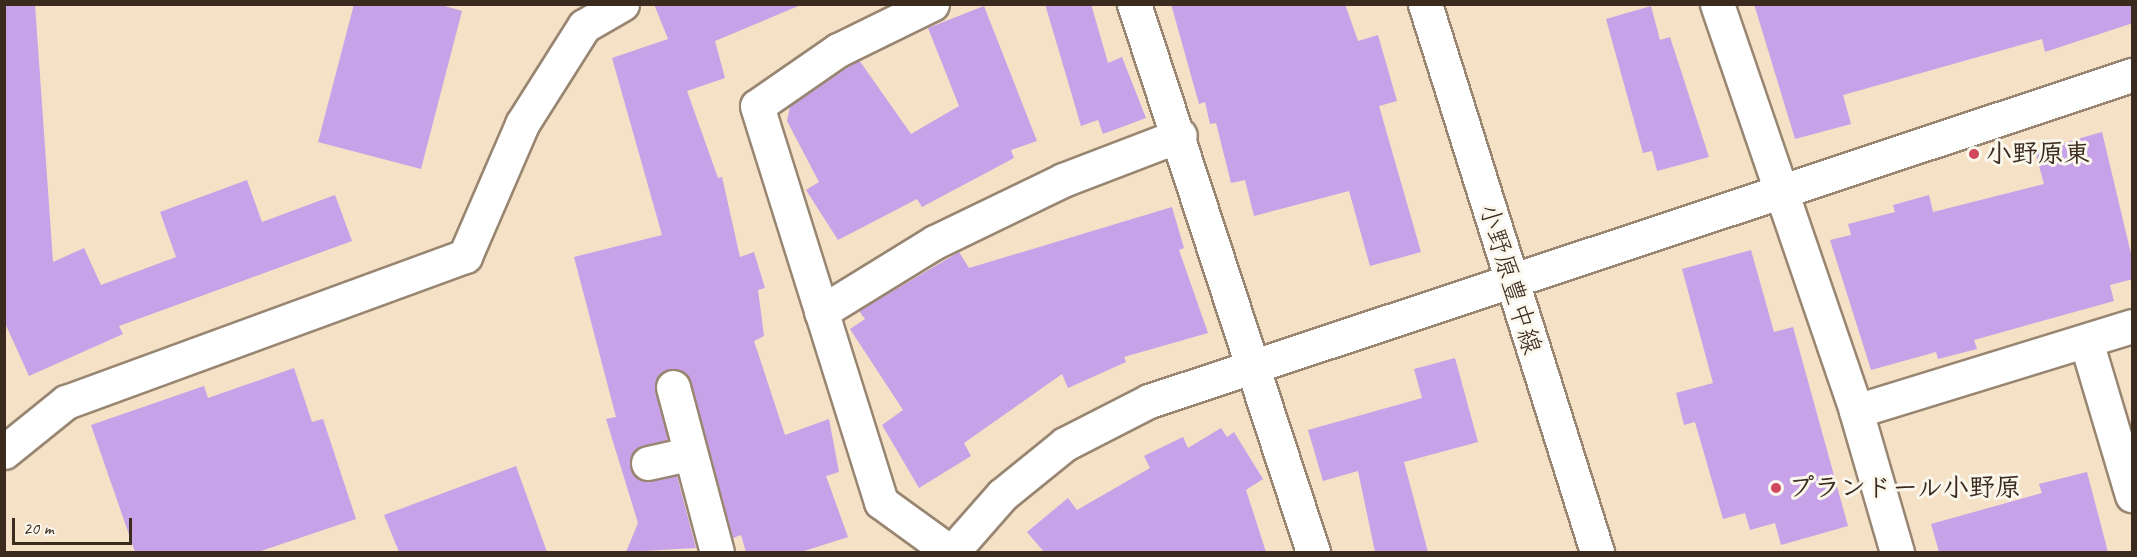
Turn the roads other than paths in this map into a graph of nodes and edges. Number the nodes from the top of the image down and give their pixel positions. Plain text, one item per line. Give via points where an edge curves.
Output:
1 (622, 4) edge
2 (932, 4) edge
3 (1134, 4) edge
4 (1425, 4) edge
5 (1717, 4) edge
6 (2133, 75) edge
7 (1180, 135) junction
8 (1779, 192) junction
9 (1513, 283) junction
10 (821, 312) junction
11 (2133, 326) edge
12 (2086, 341) junction
13 (1254, 365) junction
14 (673, 387) dead end
15 (1856, 411) junction
16 (4, 452) edge
17 (689, 454) junction
18 (648, 463) dead end
19 (2133, 495) edge
20 (717, 552) edge
21 (951, 552) edge
22 (1313, 552) edge
23 (1597, 552) edge
24 (1897, 552) edge

1 - 16 street via 585,26 522,124 465,256 66,402
2 - 10 street via 838,50 757,106
3 - 7 street
4 - 9 street, 小野原豊中線
5 - 8 street
6 - 8 street
7 - 10 street via 1064,180 934,242
7 - 13 street
8 - 9 street
8 - 15 street
9 - 13 street
9 - 23 street, 小野原豊中線
10 - 21 street via 881,502
11 - 12 street
12 - 15 street
12 - 19 street
13 - 21 street via 1149,401 1065,444 1002,495
13 - 22 street
14 - 17 street
15 - 24 street
17 - 18 street
17 - 20 street

